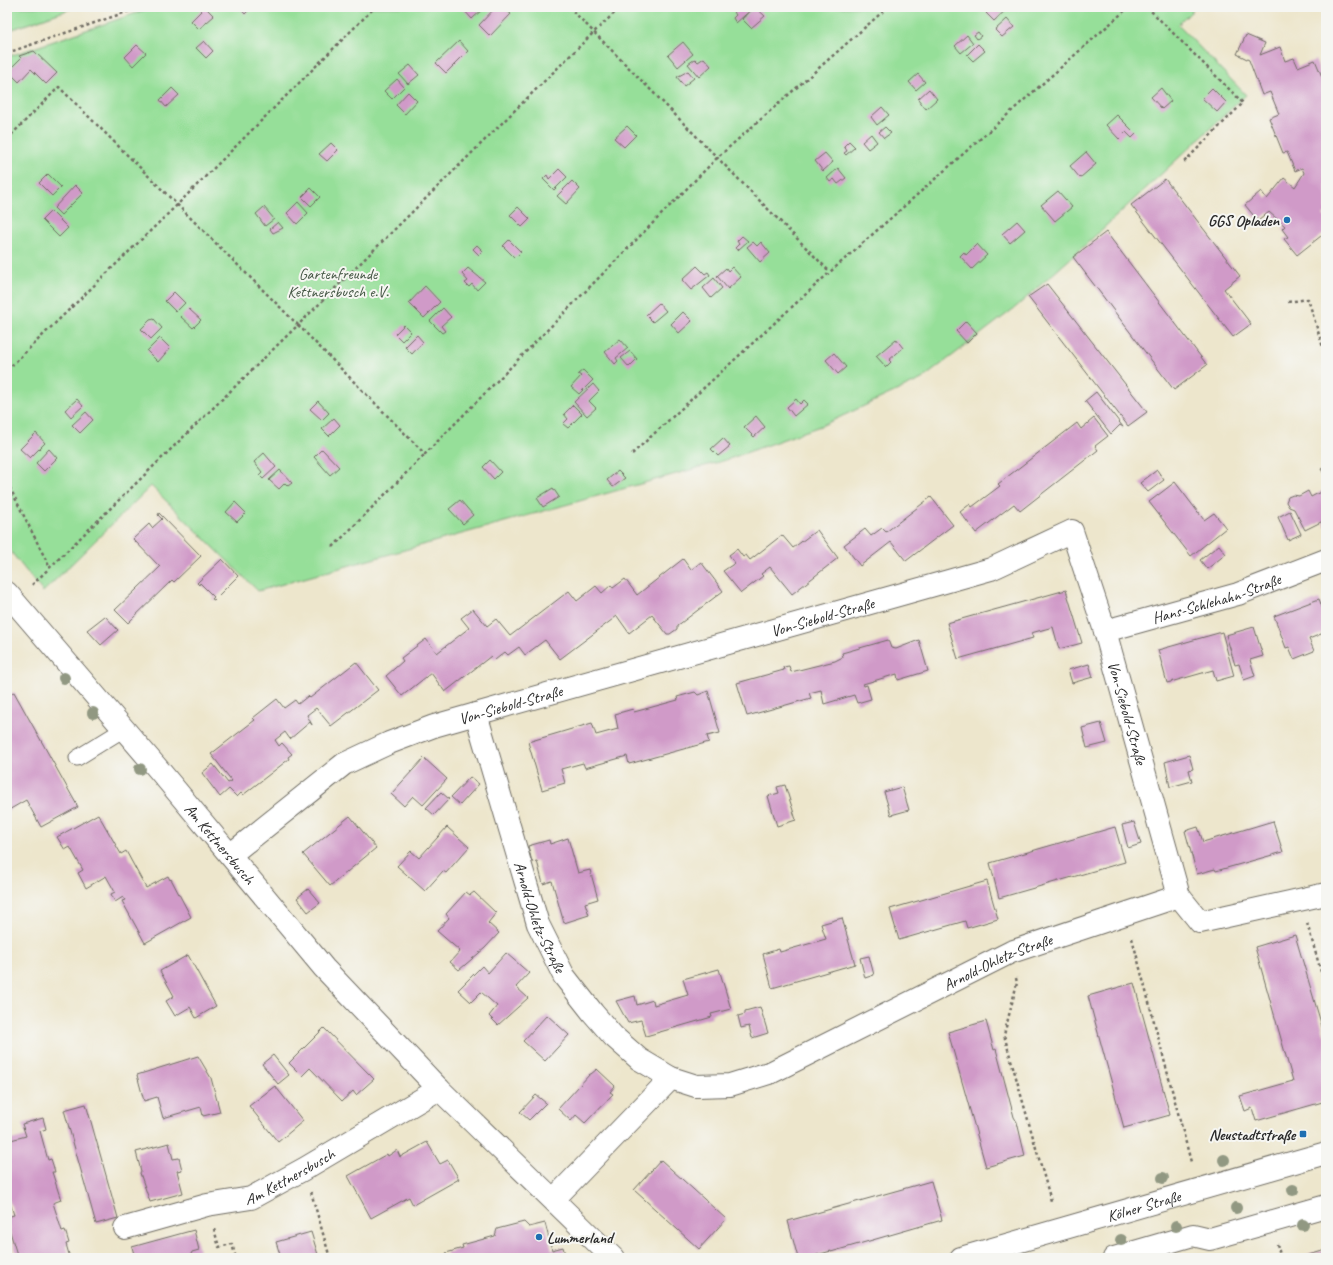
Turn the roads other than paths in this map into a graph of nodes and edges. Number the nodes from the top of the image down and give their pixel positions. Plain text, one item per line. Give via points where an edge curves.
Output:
1 (1326, 560) edge
2 (10, 597) edge
3 (1105, 631) junction
4 (476, 714) junction
5 (124, 729) junction
6 (77, 758) dead end
7 (230, 855) junction
8 (1326, 894) edge
9 (1179, 896) junction
10 (671, 1078) junction
11 (439, 1089) junction
12 (1326, 1153) edge
13 (554, 1199) junction
14 (1326, 1206) edge
15 (125, 1228) dead end
16 (613, 1258) edge
17 (961, 1258) edge
18 (1114, 1258) edge

1 - 3 street, Hans-Schlehahn-Straße via 1238,594
2 - 5 street, Am Kettnersbusch
3 - 4 street, Von-Siebold-Straße via 1072,531 991,569
3 - 9 street, Von-Siebold-Straße
4 - 7 street, Von-Siebold-Straße via 389,743 344,764
4 - 10 street, Arnold-Ohletz-Straße via 538,924 564,976 613,1036 639,1059
5 - 6 lane
5 - 7 street, Am Kettnersbusch
7 - 11 street, Am Kettnersbusch via 324,968
8 - 9 street via 1200,922
9 - 10 street, Arnold-Ohletz-Straße via 1011,952 772,1072 730,1085 696,1086
10 - 13 street
11 - 13 street, Am Kettnersbusch
11 - 15 street, Am Kettnersbusch via 251,1198 207,1205
12 - 17 street, Kölner Straße
13 - 16 street, Am Kettnersbusch
14 - 18 street via 1210,1239 1193,1235

